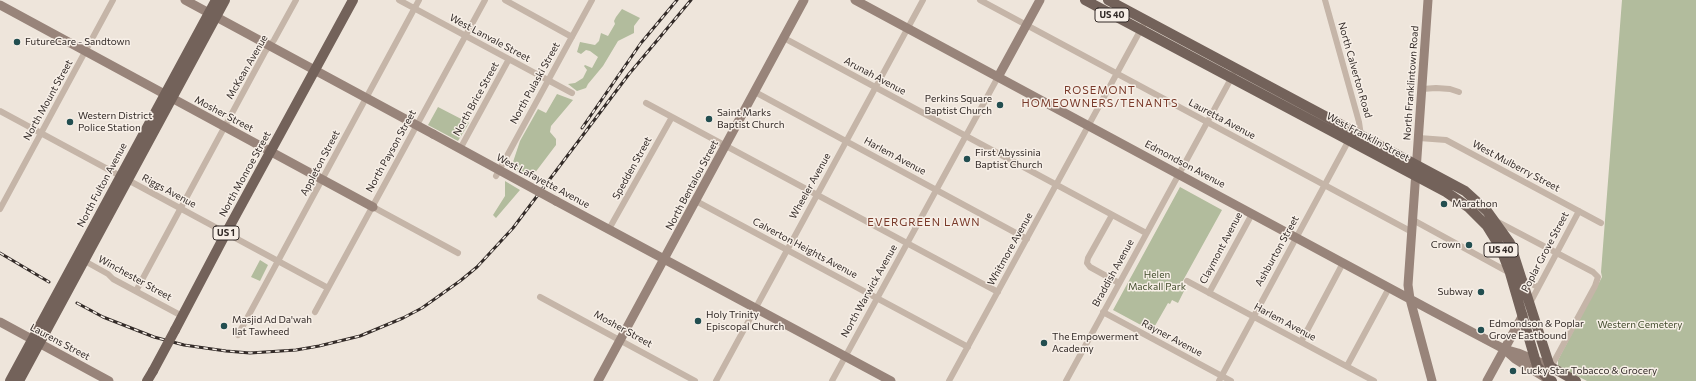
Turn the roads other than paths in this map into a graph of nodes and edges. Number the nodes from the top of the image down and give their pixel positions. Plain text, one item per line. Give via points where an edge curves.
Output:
1 (113, 0) edge
2 (185, 0) edge
3 (216, 0) edge
4 (225, 0) edge
5 (296, 0) edge
6 (353, 0) edge
7 (399, 0) edge
8 (419, 0) edge
9 (485, 0) edge
10 (505, 0) edge
11 (592, 0) edge
12 (804, 0) edge
13 (855, 0) edge
14 (923, 0) edge
15 (980, 0) edge
16 (1040, 0) edge
17 (1085, 0) edge
18 (1108, 0) edge
19 (1324, 0) edge
20 (1428, 0) edge
21 (2, 5) edge
22 (414, 8) junction
23 (212, 15) junction
24 (1146, 20) junction
25 (1027, 25) junction
26 (907, 29) junction
27 (1140, 30) junction
28 (466, 36) junction
29 (572, 37) junction
30 (784, 38) junction
31 (270, 46) junction
32 (85, 52) junction
33 (509, 59) junction
34 (1237, 68) junction
35 (315, 70) junction
36 (1116, 73) junction
37 (998, 77) junction
38 (1231, 78) junction
39 (548, 80) junction
40 (875, 87) junction
41 (1422, 89) junction
42 (755, 92) junction
43 (1459, 92) dead end
44 (572, 93) dead end
45 (168, 96) junction
46 (366, 98) junction
47 (646, 103) dead end
48 (0, 111) edge
49 (672, 117) junction
50 (1207, 122) junction
51 (417, 125) junction
52 (1088, 126) junction
53 (224, 127) junction
54 (41, 133) junction
55 (1358, 133) junction
56 (966, 136) junction
57 (1419, 138) junction
58 (846, 141) junction
59 (1353, 143) junction
60 (726, 146) junction
61 (460, 149) joint
62 (270, 152) junction
63 (1417, 164) junction
64 (499, 170) junction
65 (1179, 175) junction
66 (496, 176) dead end
67 (1416, 176) junction
68 (124, 179) junction
69 (322, 180) junction
70 (1056, 185) junction
71 (1324, 185) junction
72 (936, 190) junction
73 (817, 195) junction
74 (696, 201) junction
75 (373, 207) junction
76 (180, 209) junction
77 (0, 210) edge
78 (1579, 211) junction
79 (1252, 214) junction
80 (1112, 215) junction
81 (1413, 220) junction
82 (1496, 221) junction
83 (1601, 223) dead end
84 (609, 229) junction
85 (1412, 232) junction
86 (226, 233) junction
87 (1146, 234) junction
88 (1296, 238) junction
89 (1027, 239) junction
90 (907, 243) junction
91 (787, 250) junction
92 (1557, 252) junction
93 (458, 253) dead end
94 (81, 259) junction
95 (664, 259) junction
96 (278, 261) junction
97 (1343, 263) junction
98 (1510, 273) junction
99 (1522, 279) junction
100 (1187, 281) dead end
101 (1120, 283) junction
102 (1538, 287) junction
103 (328, 288) junction
104 (1389, 288) junction
105 (136, 291) junction
106 (998, 292) junction
107 (1209, 292) junction
108 (540, 297) dead end
109 (877, 298) junction
110 (1410, 299) junction
111 (1530, 303) junction
112 (755, 308) junction
113 (315, 312) dead end
114 (1103, 312) junction
115 (1523, 315) junction
116 (182, 316) junction
117 (1253, 316) junction
118 (0, 322) edge
119 (238, 335) dead end
120 (620, 340) junction
121 (36, 342) junction
122 (1301, 342) junction
123 (968, 347) junction
124 (1504, 349) junction
125 (845, 356) junction
126 (1535, 360) junction
127 (1347, 366) junction
128 (1552, 368) junction
129 (1220, 378) edge
130 (1550, 380) edge
131 (10, 381) edge
132 (19, 381) edge
133 (108, 381) edge
134 (147, 381) edge
135 (598, 381) edge
136 (695, 381) edge
137 (716, 381) edge
138 (832, 381) edge
139 (891, 381) edge
140 (949, 381) edge
141 (1066, 381) edge
142 (1231, 381) edge
143 (1374, 381) edge
144 (1432, 381) edge
145 (1487, 381) edge
146 (1576, 381) edge

1 - 32 street, North Mount Street
2 - 23 main road, West Lafayette Avenue
3 - 23 main road, North Fulton Avenue
4 - 23 main road, North Fulton Avenue
5 - 31 street, McKean Avenue
6 - 35 main road, North Monroe Street / US 1
7 - 22 street, West Lanvale Street
8 - 22 street, Appleton Street
9 - 28 street, North Payson Street
10 - 29 street
11 - 29 street, North Pulaski Street
12 - 30 main road, North Bentalou Street
13 - 26 main road, Edmondson Avenue
14 - 26 street, Wheeler Avenue
15 - 25 street, Lauretta Avenue
16 - 25 main road, North Warwick Avenue
17 - 27 main road, West Franklin Street / US 40
18 - 24 main road, West Franklin Street / US 40
19 - 55 street, North Calverton Road
20 - 41 main road, North Franklintown Road
21 - 32 main road, Mosher Street
22 - 28 street, West Lanvale Street
22 - 46 street, Appleton Street
23 - 31 main road, West Lafayette Avenue
23 - 45 main road, North Fulton Avenue
24 - 27 street, Whitmore Avenue
24 - 34 main road, West Franklin Street / US 40
25 - 36 street, Lauretta Avenue
25 - 37 main road, North Warwick Avenue
26 - 37 main road, Edmondson Avenue
26 - 40 street, Wheeler Avenue
27 - 36 street, Whitmore Avenue
27 - 38 main road, West Franklin Street / US 40
28 - 33 street, West Lanvale Street
28 - 51 street, North Payson Street
29 - 39 street, North Pulaski Street
30 - 40 street, Arunah Avenue
30 - 42 main road, North Bentalou Street
31 - 35 main road, West Lafayette Avenue
31 - 53 street, McKean Avenue
32 - 45 main road, Mosher Street
32 - 54 street, North Mount Street
33 - 39 street, West Lanvale Street
33 - 61 street, North Brice Street
34 - 38 street, Braddish Avenue
34 - 55 main road, West Franklin Street / US 40
35 - 46 main road, West Lafayette Avenue
35 - 62 main road, North Monroe Street / US 1
36 - 50 street, Lauretta Avenue
36 - 52 street, Whitmore Avenue
37 - 52 main road, Edmondson Avenue
37 - 56 street, North Warwick Avenue
38 - 50 street, Braddish Avenue
38 - 59 main road, West Franklin Street / US 40
39 - 44 street, West Lanvale Street
39 - 64 street, North Pulaski Street
40 - 56 street, Arunah Avenue
40 - 58 street, Wheeler Avenue
41 - 43 street via 1450,89
41 - 57 main road, North Franklintown Road
42 - 58 street, Harlem Avenue
42 - 60 main road, North Bentalou Street
45 - 53 main road, Mosher Street
45 - 68 main road, North Fulton Avenue
46 - 51 main road, West Lafayette Avenue
46 - 69 street, Appleton Street
47 - 49 street
48 - 54 street, Riggs Avenue
49 - 60 street
49 - 84 street, Spedden Street
50 - 65 street, Braddish Avenue
50 - 71 street, Lauretta Avenue
51 - 75 street, North Payson Street
51 - 84 main road, West Lafayette Avenue, bridge
52 - 65 main road, Edmondson Avenue
52 - 70 street, Whitmore Avenue
53 - 62 main road, Mosher Street
53 - 76 street, McKean Avenue
54 - 68 street, Riggs Avenue
54 - 77 street, North Mount Street
55 - 59 street
55 - 59 street, Ashburton Street
55 - 63 main road, West Franklin Street / US 40
56 - 70 street, Arunah Avenue
56 - 72 street, North Warwick Avenue
57 - 63 main road, North Franklintown Road
57 - 78 street, West Mulberry Street via 1446,140
58 - 72 street, Harlem Avenue
58 - 73 street, Wheeler Avenue
59 - 67 main road, West Franklin Street / US 40
59 - 71 street, Ashburton Street
60 - 73 street
60 - 74 main road, North Bentalou Street
61 - 64 street, West Lafayette Avenue
62 - 69 main road, Mosher Street
62 - 86 main road, North Monroe Street / US 1
63 - 67 main road, North Franklintown Road
63 - 82 main road, West Franklin Street / US 40 via 1465,191
64 - 66 street, North Pulaski Street
65 - 79 main road, Edmondson Avenue
65 - 87 street, Braddish Avenue
67 - 81 main road, North Franklintown Road
67 - 98 main road, West Franklin Street / US 40 via 1459,200 1480,217 1500,247
68 - 76 street, Riggs Avenue
68 - 94 main road, North Fulton Avenue
69 - 75 main road, Mosher Street
69 - 96 street, Appleton Street
70 - 80 street, Arunah Avenue
70 - 89 street, Whitmore Avenue
71 - 85 street, Lauretta Avenue
71 - 88 street, Ashburton Street
72 - 89 street, Harlem Avenue
72 - 90 street, North Warwick Avenue
73 - 90 street
73 - 91 street, Wheeler Avenue
74 - 91 street, Calverton Heights Avenue
74 - 95 main road, North Bentalou Street
75 - 93 street, Mosher Street
75 - 103 street, North Payson Street
76 - 86 street, Riggs Avenue
76 - 105 street, McKean Avenue
78 - 83 street, West Mulberry Street
78 - 92 street, Poplar Grove Street
79 - 88 main road, Edmondson Avenue
79 - 107 street, Claymont Avenue
80 - 87 street, Arunah Avenue
80 - 101 street via 1087,263
81 - 85 main road, North Franklintown Road
81 - 98 street
82 - 92 street
82 - 99 main road, West Franklin Street / US 40 via 1510,243
84 - 95 main road, West Lafayette Avenue
85 - 110 main road, North Franklintown Road via 1408,285
86 - 96 street, Riggs Avenue
86 - 116 main road, North Monroe Street / US 1
87 - 101 street, Braddish Avenue
88 - 97 main road, Edmondson Avenue
88 - 117 street, Ashburton Street
89 - 106 street, Whitmore Avenue
90 - 106 street
90 - 109 street, North Warwick Avenue
91 - 109 street, Calverton Heights Avenue
91 - 112 street, Wheeler Avenue
92 - 102 street, Poplar Grove Street
92 - 128 street via 1598,277
94 - 105 street, Winchester Street
94 - 121 main road, North Fulton Avenue
95 - 112 main road, West Lafayette Avenue
95 - 120 main road, North Bentalou Street
96 - 103 street, Riggs Avenue
96 - 119 street, Appleton Street
97 - 104 main road, Edmondson Avenue
97 - 122 street
98 - 99 street
98 - 115 main road, West Franklin Street / US 40
99 - 102 street
99 - 111 main road, West Franklin Street / US 40
100 - 107 street, Harlem Avenue
101 - 114 street, Braddish Avenue
102 - 111 street, Poplar Grove Street
103 - 113 street, North Payson Street
104 - 110 main road, Edmondson Avenue
104 - 127 street
105 - 116 street, Winchester Street
106 - 123 street, Whitmore Avenue
107 - 117 street, Harlem Avenue
108 - 120 street, Mosher Street
109 - 123 street, Calverton Heights Avenue
109 - 125 street, North Warwick Avenue
110 - 124 main road, Edmondson Avenue
110 - 144 main road, North Franklintown Road
111 - 128 main road, West Franklin Street / US 40
112 - 125 main road, West Lafayette Avenue
112 - 137 street, Wheeler Avenue
114 - 129 street, Rayner Avenue
114 - 141 street, Braddish Avenue
115 - 124 main road
115 - 126 main road, West Franklin Street / US 40
116 - 134 main road, North Monroe Street / US 1, bridge
117 - 122 street, Harlem Avenue
117 - 129 street, Ashburton Street
118 - 121 main road, Laurens Street
120 - 135 main road, North Bentalou Street
120 - 136 street, Mosher Street
121 - 131 main road, North Fulton Avenue
121 - 132 main road, North Fulton Avenue
121 - 133 main road, Laurens Street
122 - 127 street, Harlem Avenue
123 - 140 street, Whitmore Avenue
124 - 126 main road, Edmondson Avenue
124 - 130 main road, Edmondson Avenue via 1515,359
124 - 145 main road
125 - 138 street, North Warwick Avenue
125 - 139 main road, West Lafayette Avenue
126 - 128 main road, Edmondson Avenue
126 - 130 main road, West Franklin Street / US 40
127 - 143 street, Harlem Avenue
128 - 146 main road, Edmondson Avenue
129 - 142 street, Rayner Avenue

